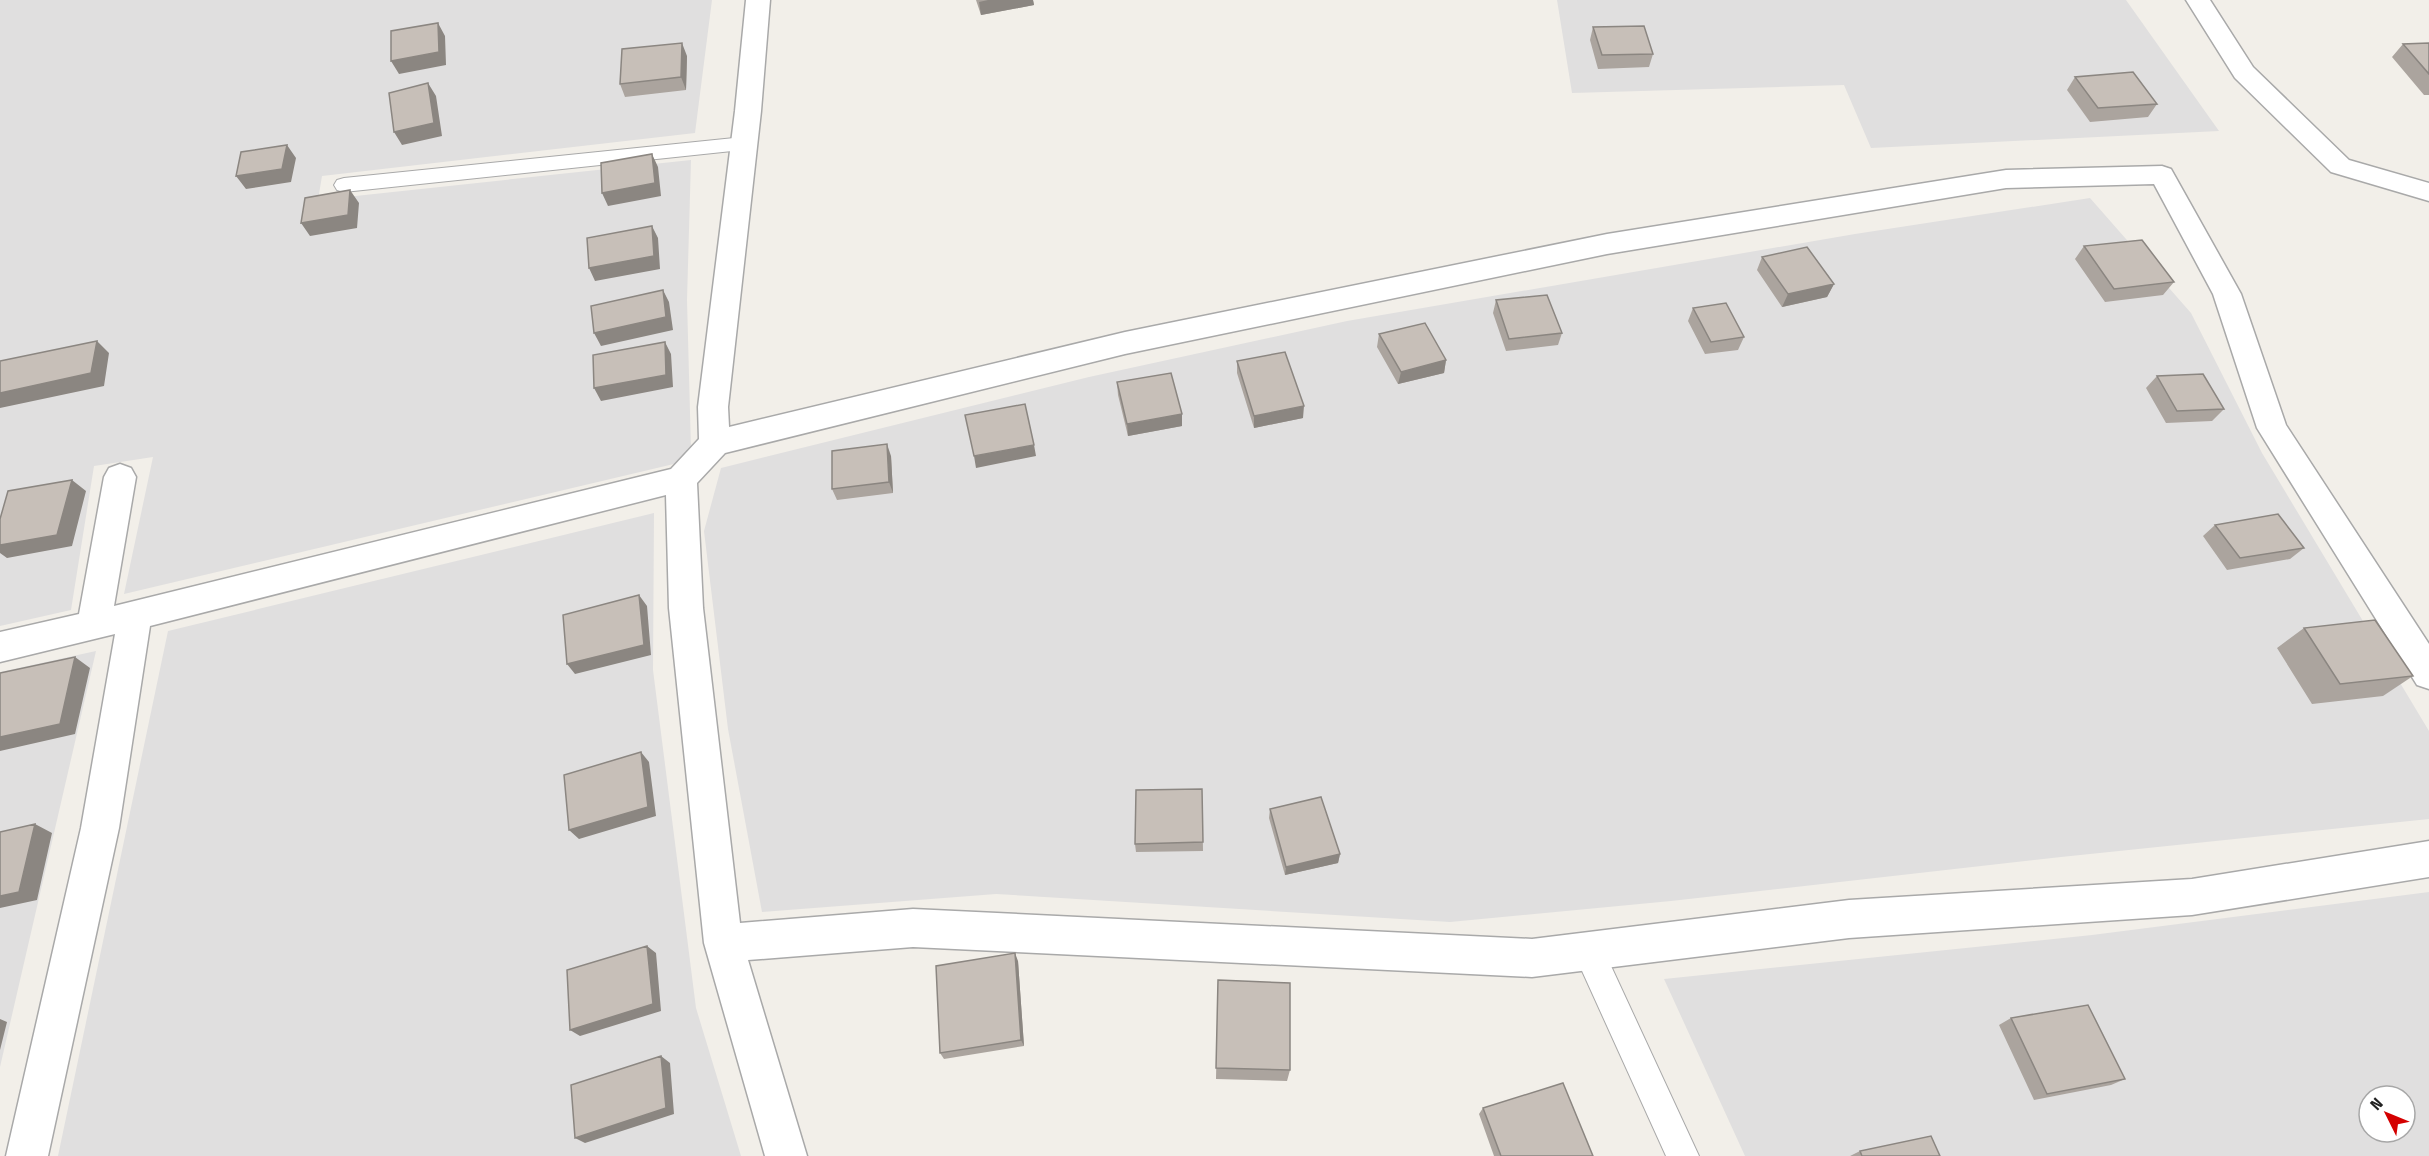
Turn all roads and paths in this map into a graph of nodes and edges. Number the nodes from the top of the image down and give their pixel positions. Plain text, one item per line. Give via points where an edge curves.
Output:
1 (758, 0) edge
2 (2198, 0) edge
3 (744, 144) junction
4 (344, 185) dead end
5 (2429, 192) edge
6 (715, 443) junction
7 (120, 477) dead end
8 (681, 479) junction
9 (135, 615) junction
10 (94, 625) junction
11 (0, 647) edge
12 (2429, 674) edge
13 (2429, 859) edge
14 (723, 943) junction
15 (1588, 951) junction
16 (27, 1156) edge
17 (786, 1156) edge
18 (1683, 1156) edge

1 - 3 street
2 - 5 street via 2244,72 2340,166
3 - 4 lane
3 - 6 street via 713,407
6 - 8 street
6 - 12 street via 1125,343 1607,244 2006,179 2162,175 2227,294 2272,429
7 - 10 street
8 - 9 street
8 - 14 street via 686,608
9 - 10 street
9 - 16 street via 100,828
10 - 11 street
13 - 15 street via 2192,897 1849,919
14 - 15 street via 912,928 1532,958
14 - 17 street
15 - 18 lane

